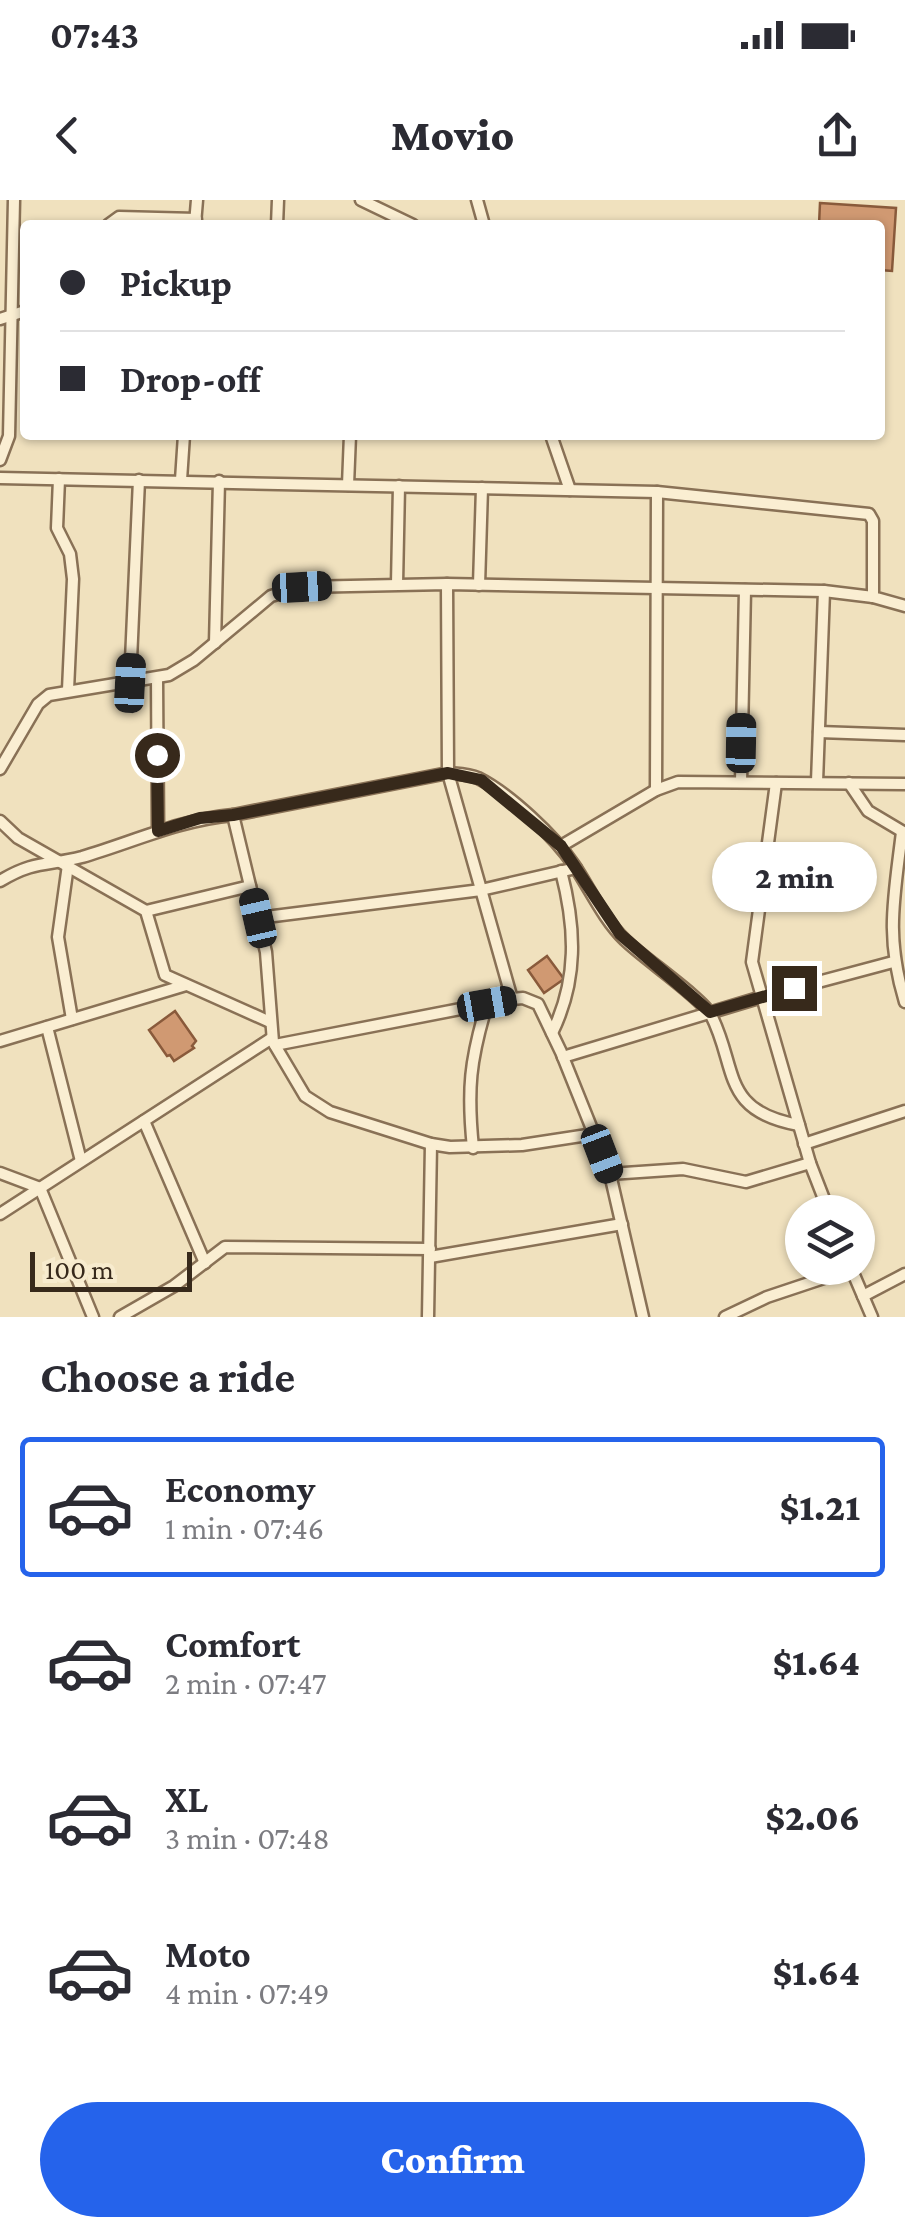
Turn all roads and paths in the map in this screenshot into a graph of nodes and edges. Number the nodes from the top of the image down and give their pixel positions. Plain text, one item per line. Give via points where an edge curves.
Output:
1 (14, 200) edge
2 (361, 200) edge
3 (115, 220) edge
4 (165, 220) edge
5 (403, 220) edge
6 (6, 318) edge
7 (184, 440) edge
8 (350, 440) edge
9 (553, 440) edge
10 (0, 460) edge
11 (0, 478) edge
12 (58, 479) junction
13 (139, 480) junction
14 (182, 480) junction
15 (219, 481) junction
16 (348, 485) junction
17 (399, 486) junction
18 (482, 488) junction
19 (570, 490) junction
20 (656, 492) junction
21 (397, 584) junction
22 (447, 584) junction
23 (480, 585) junction
24 (657, 590) junction
25 (744, 590) junction
26 (824, 591) junction
27 (873, 598) junction
28 (905, 606) edge
29 (215, 643) junction
30 (157, 679) junction
31 (130, 683) junction
32 (68, 690) junction
33 (819, 732) junction
34 (905, 735) edge
35 (0, 769) edge
36 (448, 773) junction
37 (740, 782) junction
38 (776, 782) junction
39 (818, 782) junction
40 (849, 783) junction
41 (905, 784) edge
42 (656, 790) junction
43 (233, 815) junction
44 (0, 822) edge
45 (158, 831) junction
46 (904, 832) edge
47 (561, 846) junction
48 (64, 862) junction
49 (576, 868) junction
50 (561, 871) junction
51 (0, 881) edge
52 (250, 886) junction
53 (481, 890) junction
54 (146, 912) junction
55 (258, 918) junction
56 (893, 962) junction
57 (186, 984) junction
58 (762, 997) junction
59 (512, 1000) junction
60 (905, 1002) edge
61 (487, 1004) junction
62 (710, 1012) junction
63 (72, 1019) junction
64 (270, 1022) junction
65 (47, 1027) junction
66 (552, 1034) junction
67 (0, 1041) edge
68 (274, 1042) junction
69 (563, 1056) junction
70 (905, 1111) edge
71 (144, 1121) junction
72 (799, 1125) junction
73 (594, 1134) junction
74 (431, 1144) junction
75 (804, 1144) junction
76 (472, 1148) junction
77 (81, 1161) junction
78 (810, 1163) junction
79 (0, 1173) edge
80 (610, 1174) junction
81 (40, 1188) junction
82 (822, 1195) edge
83 (0, 1214) edge
84 (622, 1224) junction
85 (430, 1253) junction
86 (205, 1263) junction
87 (905, 1274) edge
88 (802, 1285) edge
89 (858, 1285) edge
90 (863, 1296) junction
91 (93, 1317) edge
92 (120, 1317) edge
93 (428, 1317) edge
94 (644, 1317) edge
95 (726, 1317) edge
96 (872, 1317) edge

1 - 6 street
2 - 5 street
3 - 4 street
6 - 10 street via 10,436
7 - 14 street
8 - 16 street
9 - 19 street
11 - 12 street
12 - 13 street
12 - 32 street via 58,528 74,579
13 - 14 street
13 - 31 street
14 - 15 street
15 - 16 street
15 - 29 street
16 - 17 street
17 - 18 street
17 - 21 street
18 - 19 street
18 - 23 street
19 - 20 street
20 - 24 street
20 - 27 street via 869,514
21 - 22 street
21 - 29 street via 288,590 271,596
22 - 23 street
22 - 36 street
23 - 24 street
24 - 25 street
24 - 42 street
25 - 26 street
25 - 37 street
26 - 27 street
26 - 33 street
27 - 28 street
29 - 30 street
30 - 31 street
30 - 45 street
31 - 32 street
32 - 35 street via 38,704
33 - 34 street
33 - 39 street
36 - 43 street
36 - 47 street via 481,780
36 - 53 street
37 - 38 street
37 - 42 street via 678,782
38 - 39 street
38 - 58 street via 752,953
39 - 40 street
40 - 41 street
40 - 46 street via 868,811
42 - 47 street
43 - 45 street
43 - 52 street
44 - 48 street
45 - 48 street
46 - 56 street via 891,920
47 - 49 street
48 - 51 street via 34,864
48 - 54 street
48 - 63 street via 58,936
49 - 50 street
49 - 62 street via 620,934
50 - 53 street
50 - 66 street via 574,943 569,992
52 - 54 street
52 - 55 street
53 - 55 street
53 - 59 street
54 - 57 street via 162,971
55 - 64 street
56 - 58 street
56 - 60 street
57 - 63 street
57 - 64 street
58 - 62 street
58 - 72 street
59 - 61 street
59 - 66 street via 538,1004
61 - 68 street
61 - 76 street via 468,1086
62 - 69 street
62 - 72 street via 739,1093 772,1118
63 - 65 street
64 - 68 street
65 - 67 street
65 - 77 street
66 - 69 street
68 - 71 street
68 - 74 street via 316,1106
69 - 73 street
70 - 75 street
71 - 77 street
71 - 86 street
72 - 75 street
73 - 76 street
73 - 80 street
74 - 76 street
74 - 85 street
75 - 78 street
77 - 81 street
78 - 80 street via 746,1182 683,1168
78 - 82 street
79 - 81 street
80 - 84 street
81 - 83 street
81 - 91 street
84 - 85 street
84 - 94 street
85 - 86 street via 231,1246
85 - 93 street
86 - 92 street
87 - 90 street
88 - 95 street
89 - 90 street
90 - 96 street

